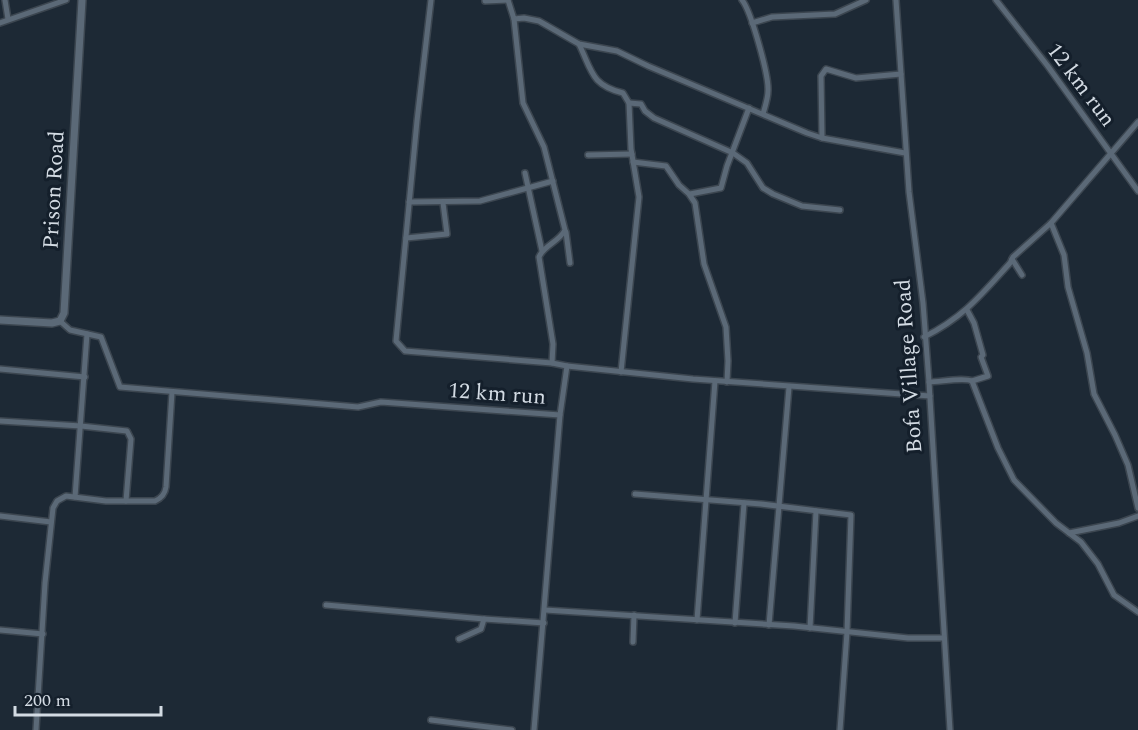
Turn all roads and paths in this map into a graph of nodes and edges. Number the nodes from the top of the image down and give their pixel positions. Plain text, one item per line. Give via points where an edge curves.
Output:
1 (5, 0) edge
2 (66, 0) edge
3 (82, 0) edge
4 (431, 0) edge
5 (508, 0) edge
6 (742, 0) edge
7 (866, 0) edge
8 (896, 0) edge
9 (996, 0) edge
10 (485, 1) edge
11 (514, 18) junction
12 (8, 19) junction
13 (0, 22) edge
14 (752, 23) junction
15 (579, 44) junction
16 (901, 74) junction
17 (628, 104) junction
18 (749, 108) junction
19 (763, 114) junction
20 (1138, 122) edge
21 (822, 138) junction
22 (1111, 152) junction
23 (733, 153) junction
24 (905, 153) junction
25 (632, 154) junction
26 (588, 155) dead end
27 (633, 162) junction
28 (525, 173) dead end
29 (553, 181) junction
30 (529, 188) junction
31 (1138, 191) edge
32 (690, 194) junction
33 (409, 202) junction
34 (443, 202) junction
35 (840, 210) dead end
36 (1051, 223) junction
37 (565, 230) junction
38 (406, 238) junction
39 (542, 251) junction
40 (1012, 259) junction
41 (570, 263) dead end
42 (1022, 275) dead end
43 (967, 310) junction
44 (0, 320) edge
45 (60, 321) junction
46 (87, 334) junction
47 (924, 337) junction
48 (552, 363) junction
49 (567, 366) junction
50 (0, 369) edge
51 (621, 372) junction
52 (85, 377) junction
53 (715, 381) junction
54 (972, 381) junction
55 (727, 382) junction
56 (929, 382) junction
57 (789, 387) junction
58 (172, 392) junction
59 (930, 396) junction
60 (560, 415) junction
61 (0, 421) edge
62 (81, 426) junction
63 (635, 494) dead end
64 (75, 496) junction
65 (706, 500) junction
66 (126, 501) junction
67 (744, 503) junction
68 (779, 507) junction
69 (1138, 508) edge
70 (816, 511) junction
71 (0, 516) edge
72 (1138, 516) edge
73 (51, 522) junction
74 (1069, 533) junction
75 (326, 605) dead end
76 (545, 610) junction
77 (1138, 612) edge
78 (634, 615) junction
79 (484, 619) junction
80 (697, 620) junction
81 (544, 623) junction
82 (735, 623) junction
83 (769, 625) junction
84 (810, 628) junction
85 (0, 630) edge
86 (847, 632) junction
87 (43, 634) junction
88 (944, 638) junction
89 (459, 639) dead end
90 (633, 642) dead end
91 (431, 720) dead end
92 (36, 730) edge
93 (512, 730) edge
94 (534, 730) edge
95 (840, 730) edge
96 (950, 730) edge

1 - 12 street
2 - 12 street
3 - 45 street, Prison Road via 67,290
4 - 33 street
5 - 10 street
5 - 11 street
6 - 14 street
7 - 14 street via 835,14 772,17
8 - 16 street, Bofa Village Road
9 - 22 street, 12 km run
11 - 15 street via 539,21
11 - 29 street via 523,103 544,147
12 - 13 street
14 - 19 street via 767,81
15 - 17 street via 596,80 623,93
15 - 18 street via 617,51
16 - 21 street via 856,78 826,69 821,76
16 - 24 street, Bofa Village Road
17 - 23 street via 641,104 654,118
17 - 25 street
18 - 19 street
18 - 23 street
19 - 21 street
20 - 22 street
21 - 24 street
22 - 31 street, 12 km run
22 - 36 street
23 - 32 street via 721,188
23 - 35 street via 747,163 763,189 802,206
24 - 47 street, Bofa Village Road
25 - 26 street
25 - 27 street
27 - 32 street via 666,166
27 - 51 street via 639,197
28 - 30 street
29 - 30 street
29 - 37 street
30 - 34 street via 480,201
30 - 39 street
32 - 55 street via 695,203 704,264 726,327
33 - 34 street
33 - 38 street
34 - 38 street via 447,234
36 - 40 street
36 - 69 street via 1064,255 1094,394 1128,465
37 - 39 street via 563,236
37 - 41 street
38 - 48 street via 396,341 400,347 441,355
39 - 48 street via 539,257 553,344
40 - 42 street
40 - 43 street
43 - 47 street
43 - 54 street via 988,376
44 - 45 street via 52,324
45 - 46 street, 12 km run via 70,330
46 - 52 street
46 - 58 street, 12 km run via 101,337 120,387
47 - 56 street, Bofa Village Road
48 - 49 street
49 - 51 street, 12 km run
49 - 60 street, 12 km run
50 - 52 street
51 - 53 street, 12 km run
52 - 62 street
53 - 55 street, 12 km run
53 - 65 street
54 - 56 street via 967,378
54 - 74 street via 1014,480
55 - 57 street, 12 km run
56 - 59 street, Bofa Village Road
57 - 59 street, 12 km run
57 - 68 street
58 - 60 street, 12 km run via 358,407 381,402
58 - 66 street via 165,494 155,501
59 - 88 street, Bofa Village Road
60 - 76 street
61 - 62 street
62 - 64 street
62 - 66 street via 130,434
63 - 65 street
64 - 66 street
64 - 73 street via 57,501
65 - 67 street
65 - 80 street
67 - 68 street
67 - 82 street
68 - 70 street
68 - 83 street
70 - 84 street
70 - 86 street via 851,515
71 - 73 street
72 - 74 street
73 - 87 street
74 - 77 street via 1089,551 1114,595
75 - 79 street
76 - 78 street
76 - 81 street
78 - 80 street
78 - 90 street
79 - 81 street
79 - 89 street via 481,630
80 - 82 street
81 - 94 street
82 - 83 street
83 - 84 street
84 - 86 street
85 - 87 street
86 - 88 street
86 - 95 street
87 - 92 street
88 - 96 street, Bofa Village Road
91 - 93 street

